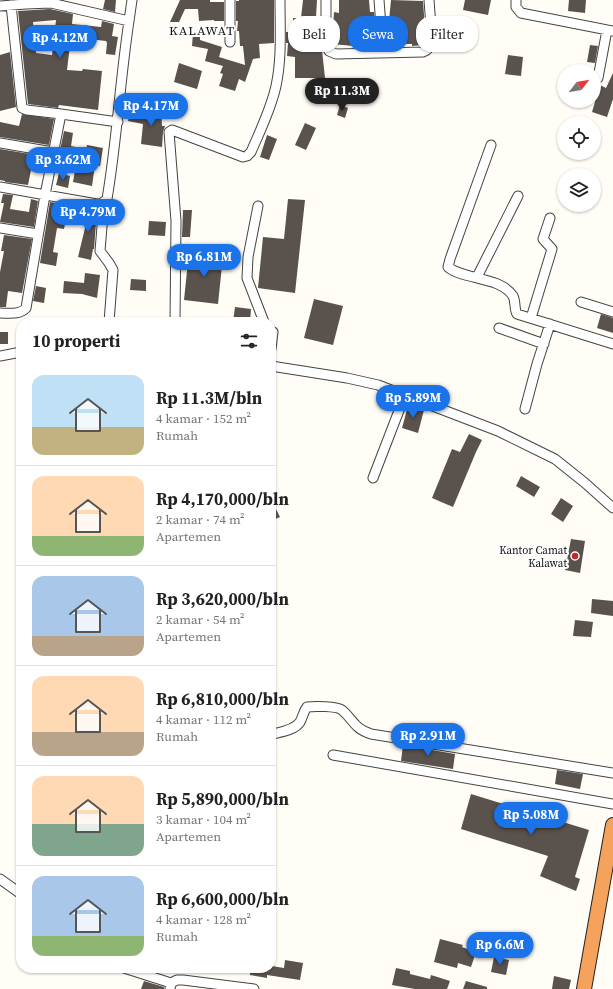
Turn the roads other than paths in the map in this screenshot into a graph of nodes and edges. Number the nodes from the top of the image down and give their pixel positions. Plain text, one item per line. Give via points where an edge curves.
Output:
1 (132, 0) edge
2 (230, 0) edge
3 (280, 0) edge
4 (326, 0) edge
5 (379, 0) edge
6 (430, 0) edge
7 (516, 0) edge
8 (11, 5) junction
9 (0, 6) edge
10 (129, 21) junction
11 (610, 31) edge
12 (230, 42) dead end
13 (383, 53) junction
14 (601, 66) edge
15 (61, 114) junction
16 (118, 122) junction
17 (0, 143) edge
18 (491, 144) dead end
19 (54, 152) junction
20 (0, 187) edge
21 (45, 195) junction
22 (518, 196) dead end
23 (104, 202) junction
24 (258, 206) dead end
25 (550, 218) dead end
26 (0, 229) edge
27 (38, 234) junction
28 (477, 277) junction
29 (581, 302) dead end
30 (613, 312) edge
31 (0, 313) edge
32 (109, 317) edge
33 (175, 317) edge
34 (262, 317) edge
35 (531, 318) junction
36 (550, 324) junction
37 (499, 328) dead end
38 (544, 344) junction
39 (613, 344) edge
40 (16, 353) edge
41 (0, 356) edge
42 (276, 367) edge
43 (405, 395) junction
44 (525, 409) dead end
45 (373, 478) dead end
46 (613, 508) edge
47 (276, 733) edge
48 (333, 755) dead end
49 (613, 773) edge
50 (613, 804) edge
51 (613, 825) edge
52 (0, 879) edge
53 (608, 883) edge
54 (16, 890) edge
55 (137, 973) edge
56 (171, 986) edge
57 (238, 988) edge
58 (254, 989) edge
59 (584, 989) edge

1 - 10 street
2 - 12 street
3 - 33 street via 280,65 276,86 251,152 243,157 172,130 169,132 176,221
4 - 13 street via 326,44 329,51 336,54
5 - 13 street
6 - 13 street via 432,40 427,50
7 - 11 street via 516,7 521,14
8 - 9 street
8 - 10 street via 51,3
8 - 15 street via 22,108
10 - 16 street
11 - 14 street
15 - 16 street
15 - 19 street
16 - 23 street via 107,200
17 - 19 street
18 - 28 street via 448,264 453,271
19 - 21 street
20 - 21 street
21 - 23 street via 97,204
21 - 27 street
22 - 28 street
23 - 32 street via 100,251 113,270
24 - 34 street via 248,257 247,278
25 - 35 street via 543,239 552,249
26 - 27 street
27 - 31 street via 26,308 20,313
28 - 35 street via 509,292 514,299 517,314
29 - 30 street
35 - 36 street
36 - 38 street
36 - 39 street
37 - 38 street
38 - 44 street
40 - 41 street
42 - 43 street via 347,378 378,385
43 - 45 street
43 - 46 street via 498,431 555,459
47 - 49 street via 300,723 307,707 338,707 362,731 371,734
48 - 50 street
51 - 53 highway
52 - 54 street
53 - 59 highway
55 - 56 street
56 - 57 street via 177,980 183,980
57 - 58 street

